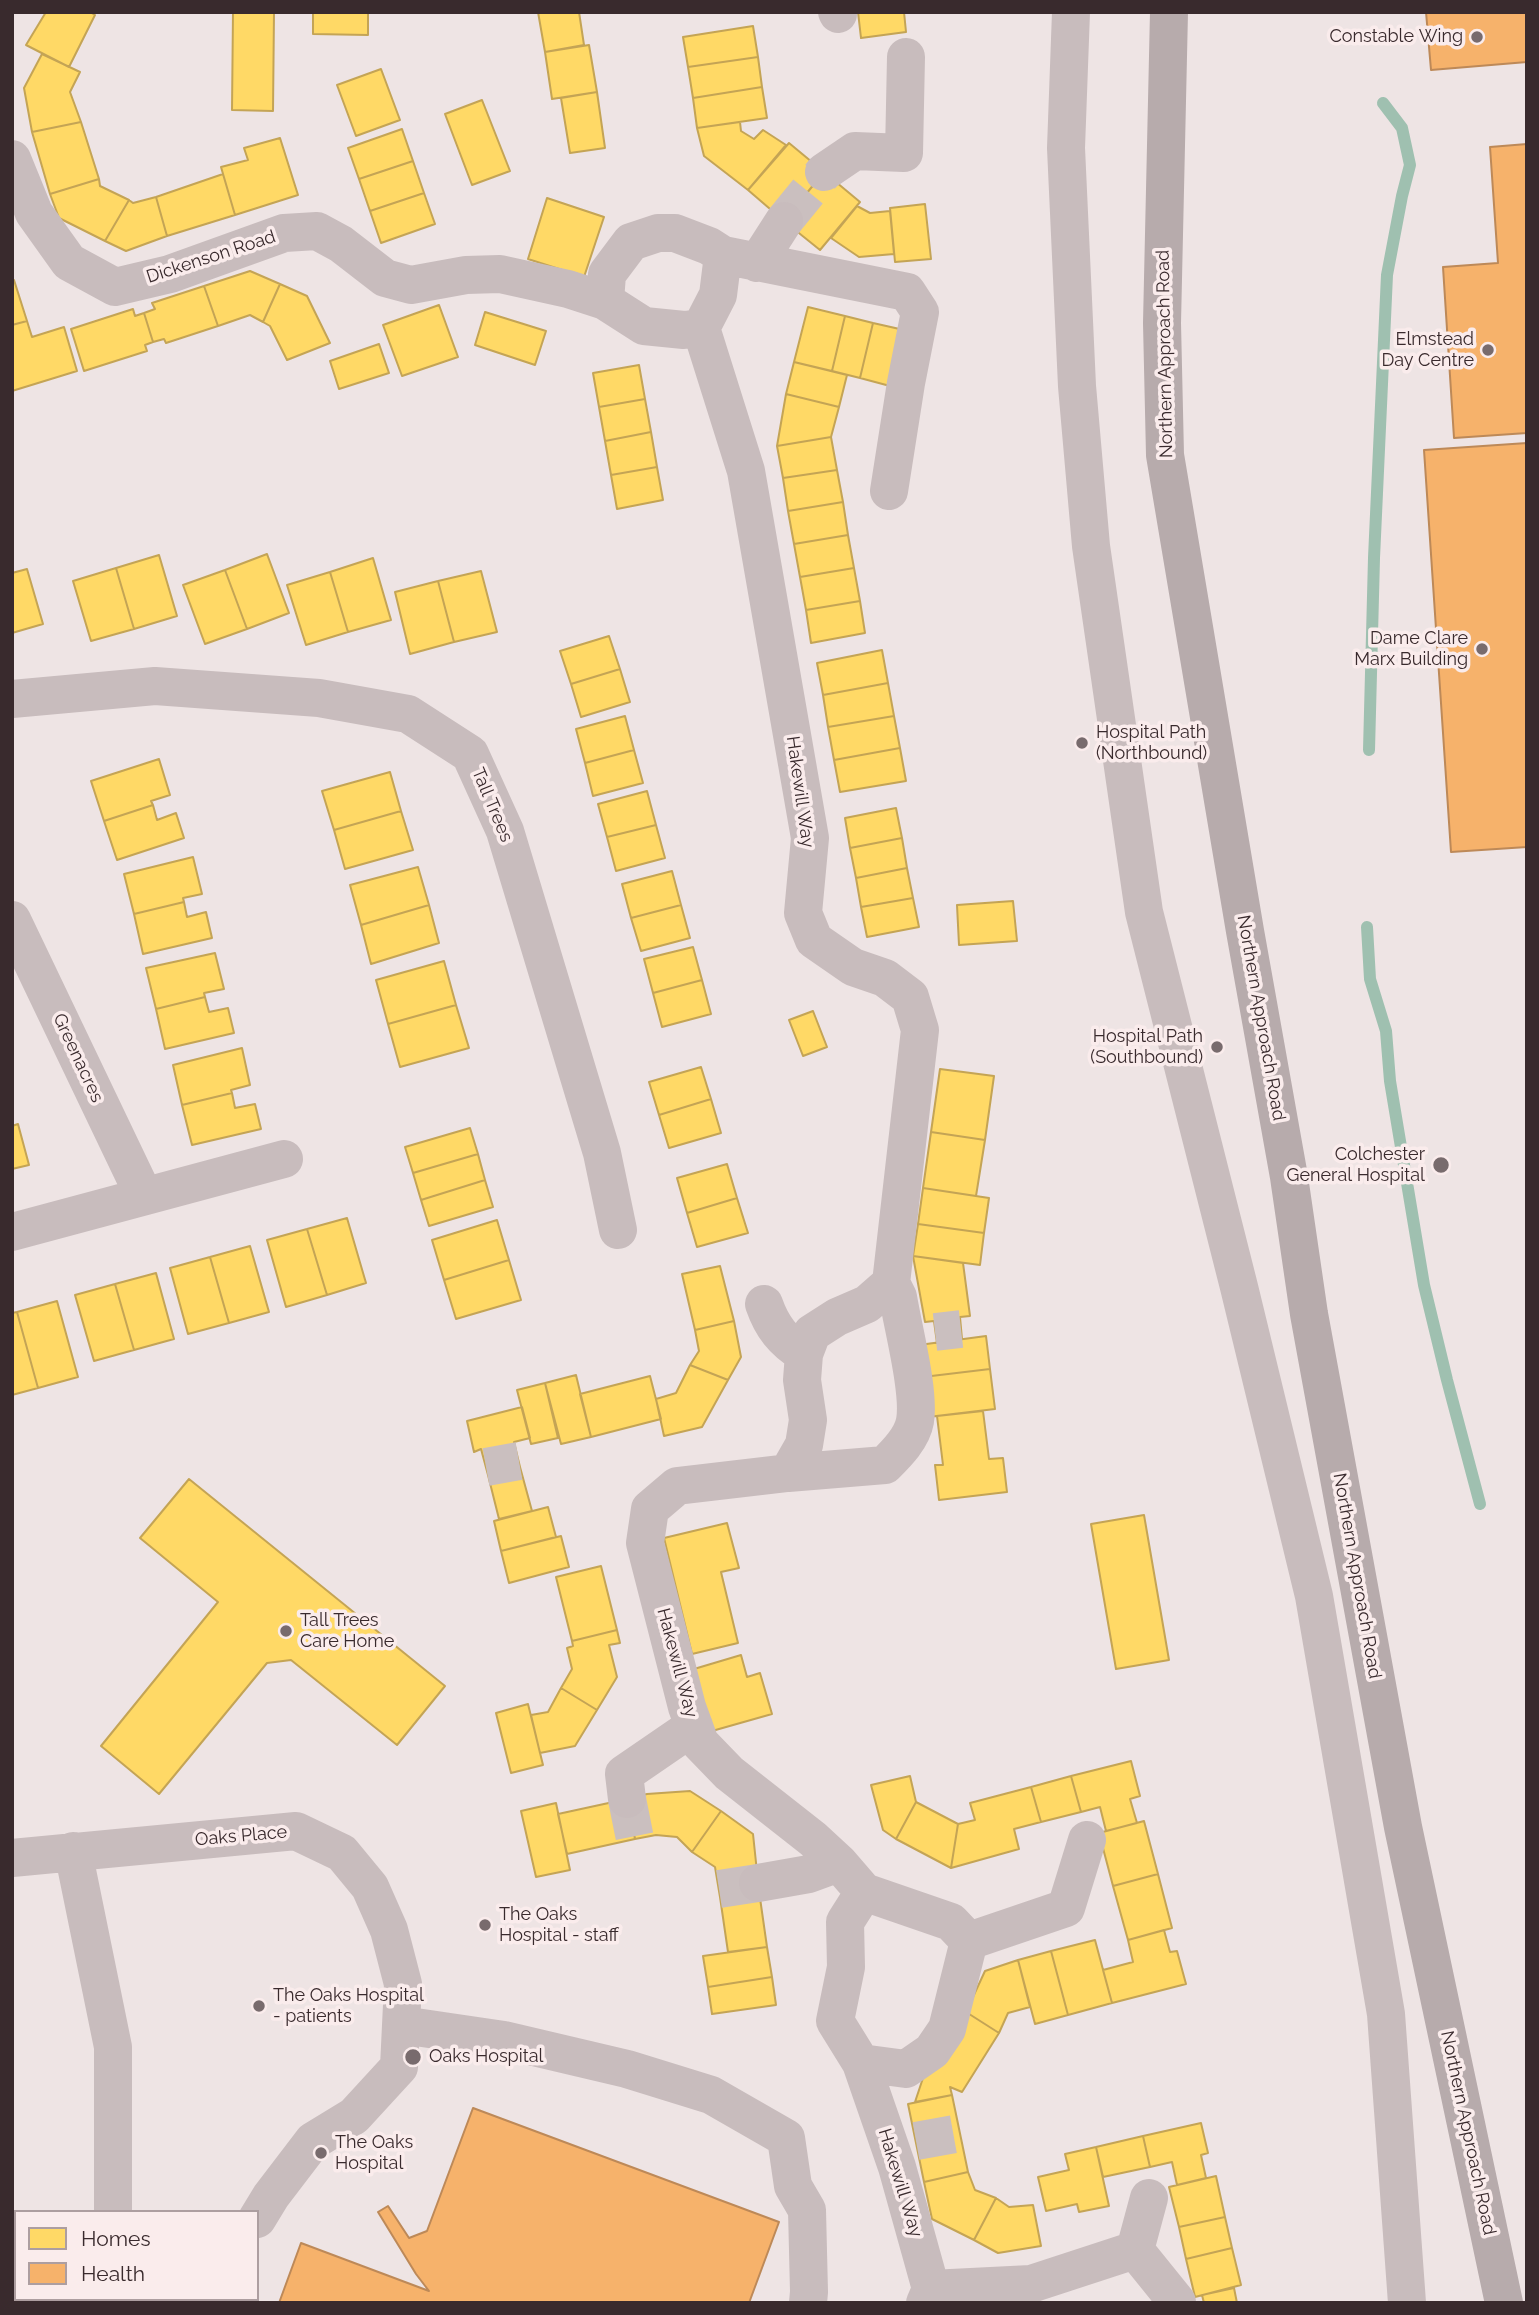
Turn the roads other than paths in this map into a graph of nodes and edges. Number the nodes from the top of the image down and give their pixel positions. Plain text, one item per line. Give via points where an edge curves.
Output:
1 (1071, 12) edge
2 (1168, 12) edge
3 (905, 57) dead end
4 (12, 159) edge
5 (824, 172) tunnel mouth
6 (22, 210) edge
7 (785, 221) tunnel mouth
8 (740, 259) junction
9 (605, 300) junction
10 (701, 328) junction
11 (889, 491) dead end
12 (12, 699) edge
13 (12, 920) edge
14 (284, 1159) dead end
15 (144, 1196) junction
16 (618, 1230) dead end
17 (12, 1232) edge
18 (891, 1283) junction
19 (764, 1304) dead end
20 (804, 1354) junction
21 (788, 1473) junction
22 (694, 1726) junction
23 (627, 1799) tunnel mouth
24 (1087, 1840) dead end
25 (73, 1851) junction
26 (12, 1858) edge
27 (839, 1863) junction
28 (758, 1883) tunnel mouth
29 (864, 1892) junction
30 (969, 1941) junction
31 (402, 2025) junction
32 (861, 2063) junction
33 (1149, 2198) dead end
34 (113, 2210) edge
35 (259, 2216) edge
36 (1135, 2250) junction
37 (1033, 2293) edge
38 (928, 2296) edge
39 (1177, 2302) edge
40 (808, 2303) edge
41 (1407, 2303) edge
42 (1504, 2303) edge

1 - 41 street via 1066,148 1077,386 1091,546 1144,912 1314,1596 1386,2014
2 - 42 main road, Northern Approach Road via 1162,323 1165,455 1309,1314 1404,1827
3 - 5 street via 904,153 855,151
4 - 6 street, Dickenson Road
6 - 9 street, Dickenson Road via 68,261 115,287 170,274 284,233 317,231 385,278 411,285 500,274
7 - 8 street
8 - 9 street via 676,233 658,233 631,242 607,274
8 - 10 street
8 - 11 street via 907,292 920,312
9 - 10 street, Dickenson Road via 644,326
10 - 18 street, Hakewill Way via 746,471 808,824 803,913 814,940 853,967 885,978 910,997 920,1030
12 - 16 street, Tall Trees via 155,686 319,698 408,714 470,754 505,831 602,1153
13 - 15 street, Greenacres
14 - 15 street
15 - 17 street
18 - 20 street via 867,1304 812,1333
18 - 21 street, Hakewill Way via 920,1334 915,1421 904,1445 885,1465
19 - 20 street via 770,1322 787,1344
20 - 21 street via 802,1380 808,1420 804,1445
21 - 22 street, Hakewill Way via 677,1486 650,1509 645,1543
22 - 23 street via 624,1774
22 - 27 street, Hakewill Way via 700,1743 729,1773
24 - 30 street via 1066,1908
25 - 26 street, Oaks Place
25 - 31 street, Oaks Place via 296,1831 342,1853 370,1887 389,1930 403,1984
25 - 34 street via 113,2047
27 - 28 street
27 - 29 street, Hakewill Way
29 - 30 street via 951,1922
29 - 32 street, Hakewill Way via 845,1923 846,1967 835,2021
30 - 32 street via 947,2029 932,2052 906,2069
31 - 35 street, Oaks Place via 400,2067 354,2116 313,2141
31 - 40 street via 505,2040 627,2069 711,2095 786,2138 793,2186 807,2210
32 - 38 street, Hakewill Way via 903,2144
33 - 36 street
36 - 37 street
36 - 39 street
37 - 38 street

